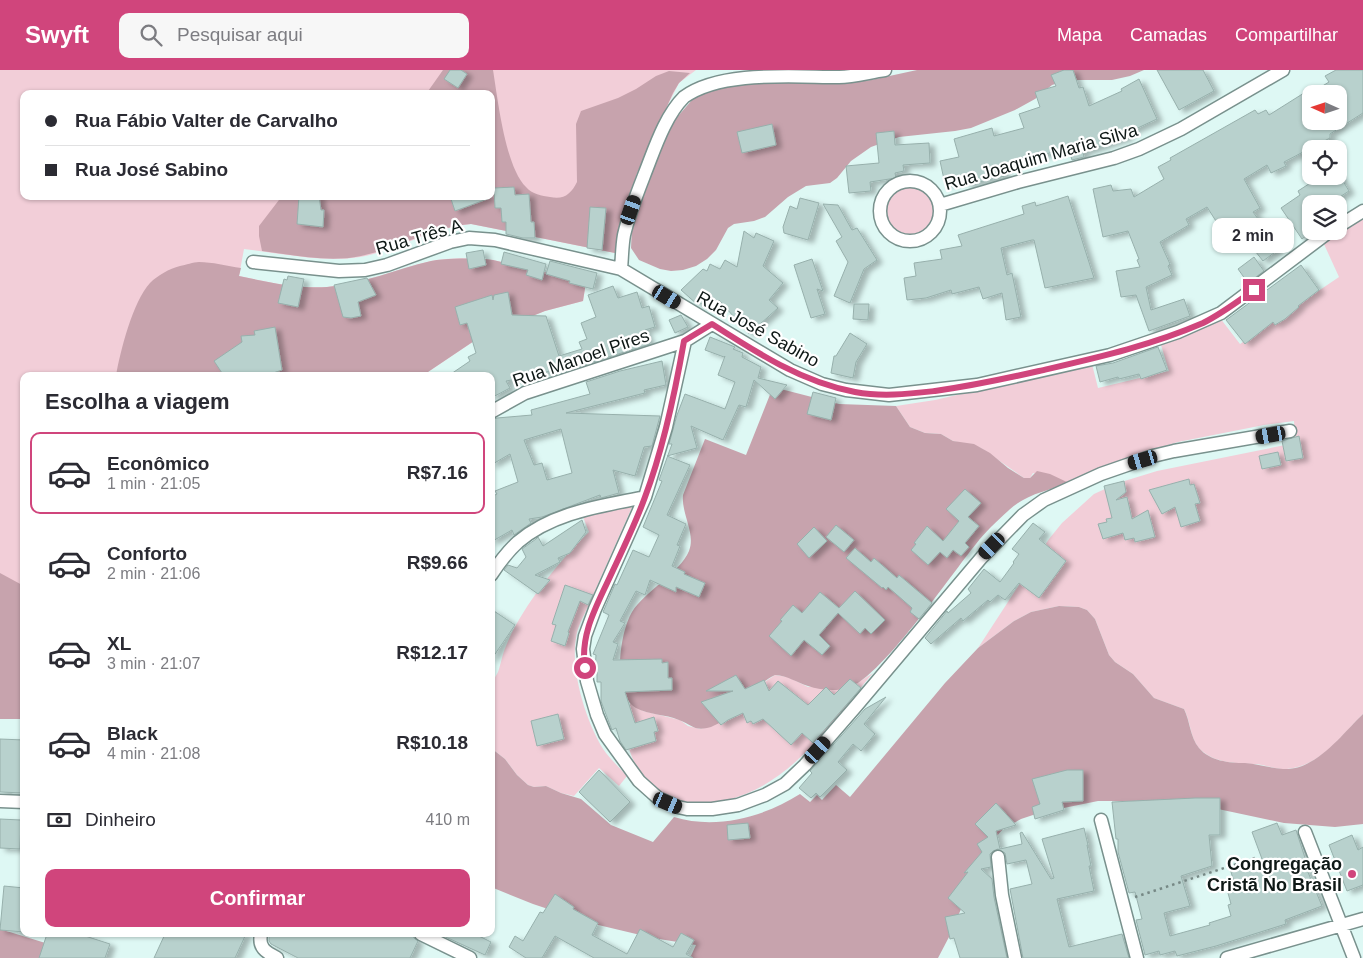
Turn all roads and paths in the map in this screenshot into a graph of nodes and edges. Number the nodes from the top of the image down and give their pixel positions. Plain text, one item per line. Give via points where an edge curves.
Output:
1 (884, 70) edge
2 (1283, 70) edge
3 (940, 205) junction
4 (1363, 211) edge
5 (1347, 221) edge
6 (1318, 240) edge
7 (253, 262) dead end
8 (621, 270) junction
9 (712, 324) junction
10 (684, 341) junction
11 (495, 410) edge
12 (1290, 432) dead end
13 (645, 497) junction
14 (495, 570) edge
15 (0, 801) edge
16 (20, 802) edge
17 (1101, 820) dead end
18 (1304, 832) dead end
19 (998, 857) dead end
20 (1255, 858) dead end
21 (1122, 901) junction
22 (1363, 918) edge
23 (1342, 924) junction
24 (261, 937) edge
25 (427, 937) edge
26 (278, 958) edge
27 (470, 958) edge
28 (1015, 958) edge
29 (1137, 958) edge
30 (1227, 958) edge
31 (1354, 958) edge

1 - 8 street via 842,77 758,73 731,76 712,80 684,96 658,139 635,198 624,237
2 - 3 street, Rua Joaquim Maria Silva via 1181,129 1139,149
3 - 3 street via 925,185 904,182 893,187 884,197 882,219 893,235 907,241 918,240 937,225
4 - 5 street
6 - 9 street, Rua José Sabino via 1254,290 1204,322 1110,355 977,385 889,395 846,390 790,370
7 - 8 street, Rua Três A via 339,271 365,270 450,242 483,238
8 - 9 street, Rua José Sabino
9 - 10 street, Rua Manoel Pires
10 - 11 street, Rua Manoel Pires via 525,393
10 - 13 street via 666,427
12 - 13 street via 1153,456 1101,474 1044,500 1023,515 982,557 805,765 785,784 738,805 712,810 678,807 658,798 639,781 605,734 587,681 583,649 587,631
13 - 14 street via 574,512 554,520 525,536
15 - 16 street
17 - 21 street
18 - 23 street
19 - 28 street
20 - 21 path
21 - 29 street
22 - 23 street
23 - 30 street
23 - 31 street
24 - 26 street via 262,947
25 - 27 street

